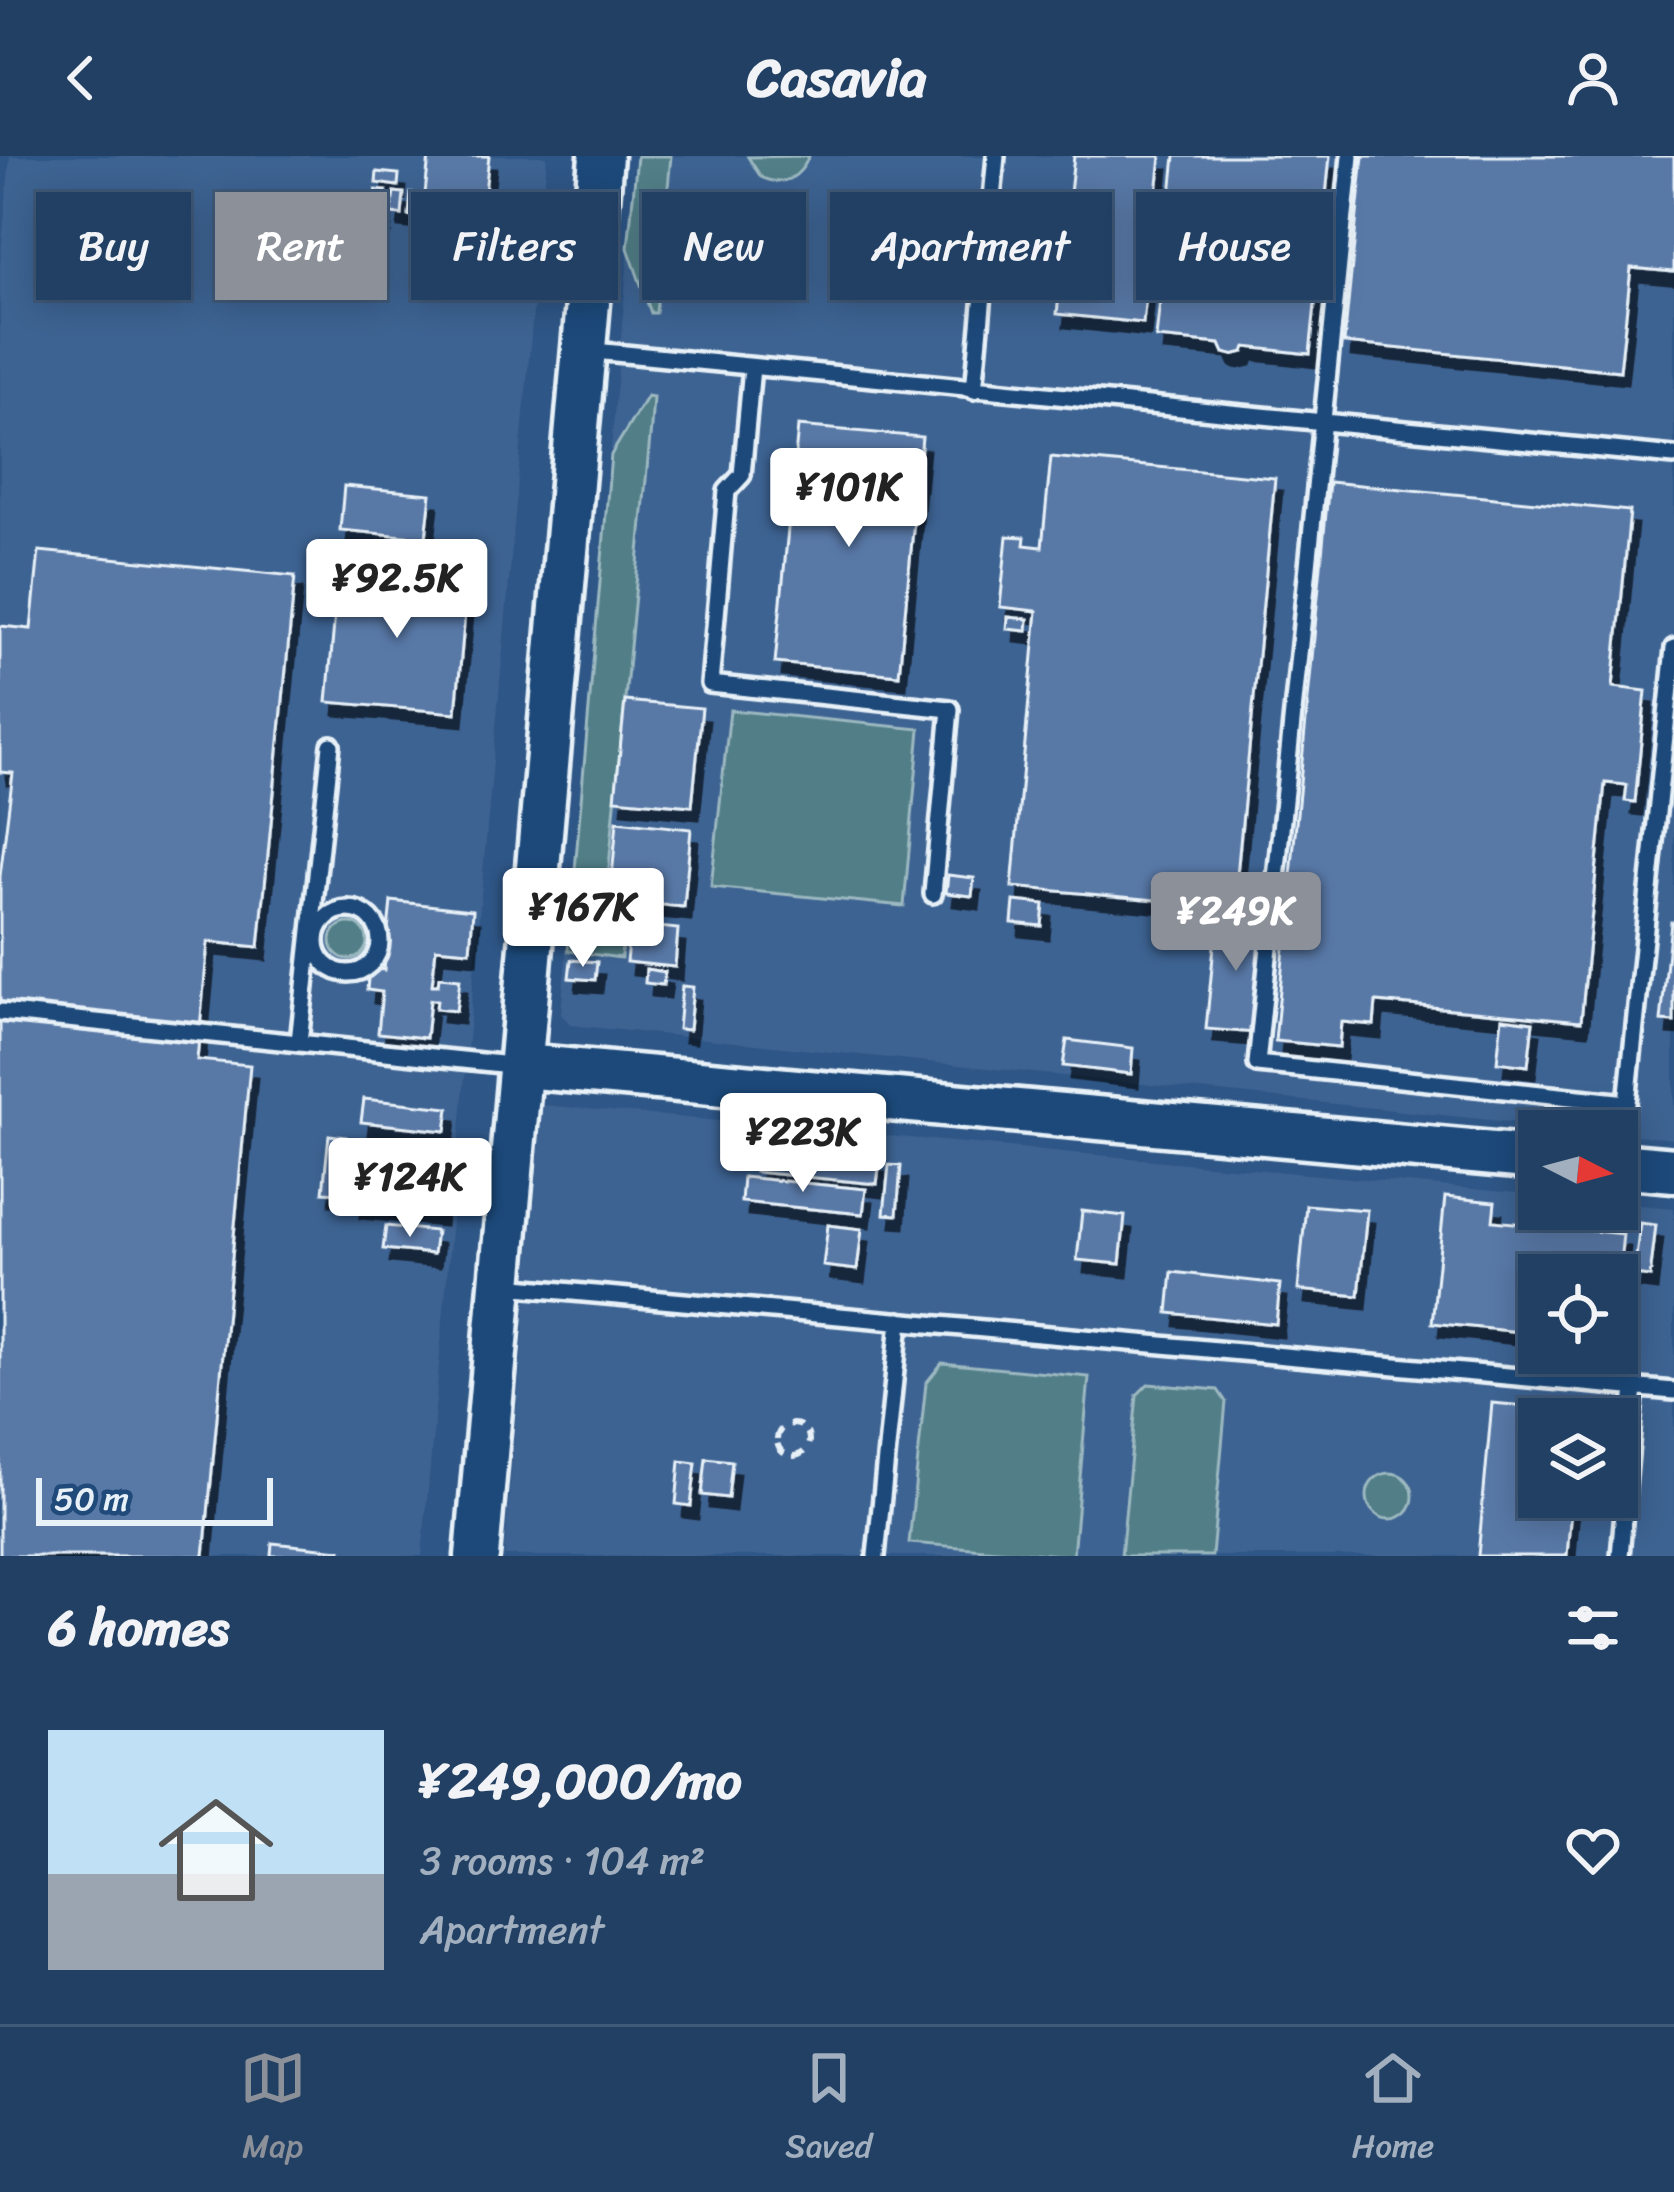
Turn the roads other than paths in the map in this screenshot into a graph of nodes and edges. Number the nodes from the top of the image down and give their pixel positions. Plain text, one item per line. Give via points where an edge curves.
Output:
1 (601, 156) edge
2 (996, 156) edge
3 (1350, 156) edge
4 (584, 350) junction
5 (752, 367) junction
6 (974, 390) junction
7 (1323, 423) junction
8 (1674, 456) edge
9 (1674, 648) edge
10 (331, 745) dead end
11 (933, 894) dead end
12 (312, 937) junction
13 (0, 1012) edge
14 (298, 1042) junction
15 (523, 1066) junction
16 (1518, 1156) edge
17 (1638, 1167) edge
18 (1674, 1170) edge
19 (502, 1286) junction
20 (900, 1321) junction
21 (1635, 1388) junction
22 (1674, 1391) edge
23 (477, 1556) edge
24 (876, 1556) edge
25 (1620, 1556) edge

1 - 4 street
2 - 6 lane
3 - 7 lane
4 - 5 lane
4 - 15 street
5 - 6 lane
5 - 11 lane via 742,476 727,491 710,684 950,709
6 - 7 lane
7 - 8 lane
7 - 9 lane via 1257,1064 1627,1103
10 - 12 lane
12 - 12 lane via 334,911 355,909 372,919 380,946 372,964 345,973 328,966
12 - 14 lane
13 - 14 lane
14 - 15 lane
15 - 16 street
15 - 19 street
17 - 18 street
19 - 20 lane
19 - 23 street
20 - 21 lane
20 - 24 lane
21 - 22 lane
21 - 25 lane

